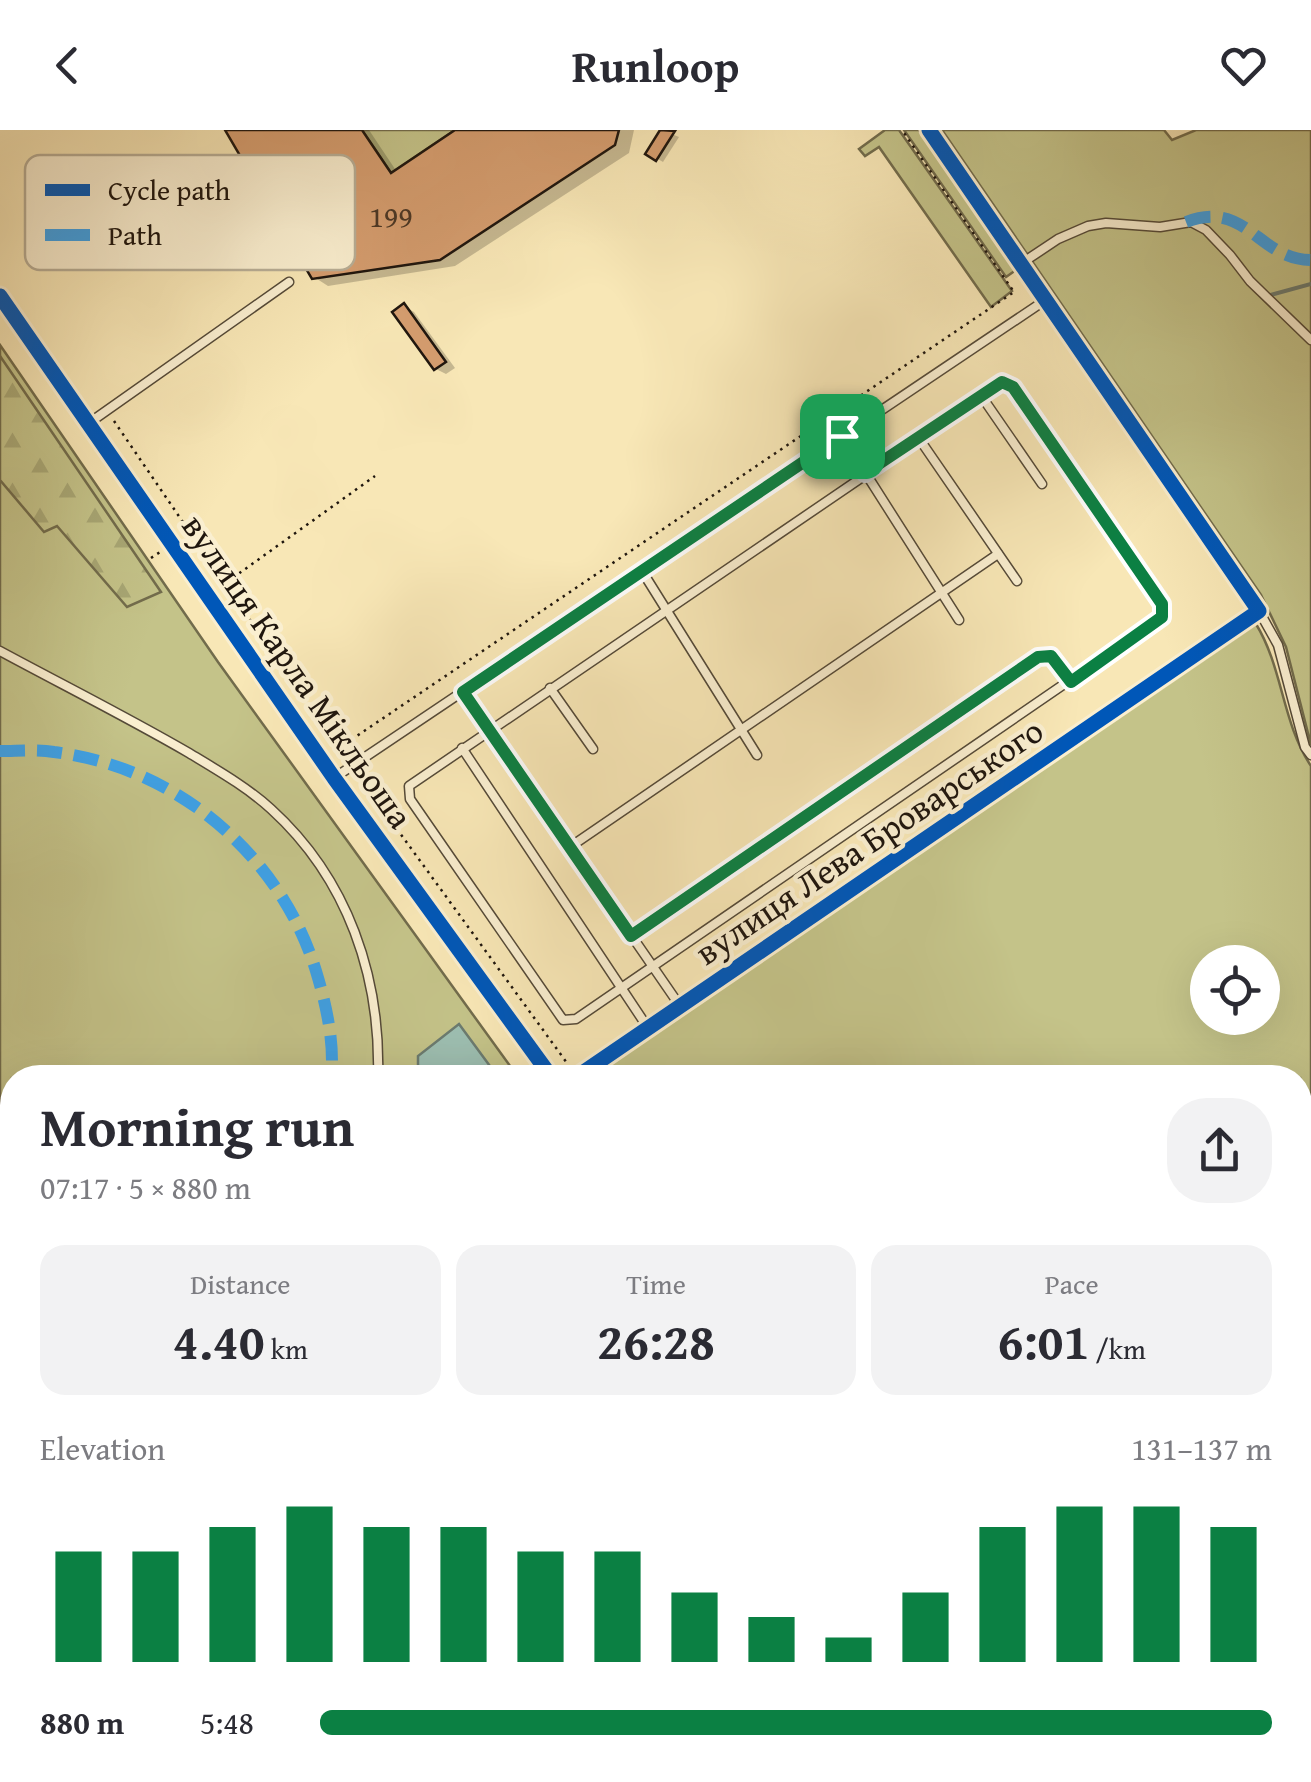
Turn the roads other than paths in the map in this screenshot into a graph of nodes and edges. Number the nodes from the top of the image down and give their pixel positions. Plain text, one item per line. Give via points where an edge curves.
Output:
1 (929, 130) edge
2 (1022, 263) junction
3 (289, 282) dead end
4 (0, 296) edge
5 (1047, 298) junction
6 (1311, 340) edge
7 (980, 394) junction
8 (88, 424) junction
9 (842, 436) junction
10 (918, 436) junction
11 (865, 473) junction
12 (1042, 484) dead end
13 (998, 554) junction
14 (642, 571) junction
15 (1017, 581) dead end
16 (942, 593) junction
17 (666, 609) junction
18 (1259, 611) junction
19 (959, 620) dead end
20 (0, 651) edge
21 (1071, 682) junction
22 (550, 688) junction
23 (463, 692) junction
24 (489, 730) junction
25 (742, 730) junction
26 (462, 748) junction
27 (592, 749) dead end
28 (1311, 755) edge
29 (757, 756) dead end
30 (334, 778) junction
31 (570, 847) junction
32 (631, 936) junction
33 (652, 967) junction
34 (622, 988) junction
35 (680, 1006) junction
36 (648, 1028) junction
37 (378, 1065) edge
38 (543, 1065) edge
39 (594, 1065) edge

1 - 2 street
2 - 5 street
2 - 6 lane via 1088,226 1192,222
3 - 8 lane
4 - 8 street, вулиця Карла Мікльоша
5 - 9 lane
5 - 18 street
7 - 10 lane
7 - 12 lane
7 - 21 lane via 1002,382 1013,387 1164,610 1158,622
8 - 30 street, вулиця Карла Мікльоша
9 - 11 lane
9 - 14 lane
10 - 11 lane
10 - 13 lane
11 - 16 lane
11 - 17 lane
13 - 15 lane
13 - 16 lane
14 - 17 lane
14 - 23 lane
16 - 19 lane
16 - 25 lane
17 - 22 lane
17 - 25 lane
18 - 28 lane via 1278,644
18 - 35 street, вулиця Лева Броварського
20 - 37 lane via 229,778 305,846 359,938 379,1028
21 - 32 lane via 1051,656 1038,657
21 - 33 lane
22 - 24 lane
22 - 27 lane
23 - 24 lane
23 - 30 lane
24 - 26 lane
24 - 31 lane
25 - 29 lane
25 - 31 lane
26 - 34 lane
26 - 34 lane via 414,781 410,799 558,1016 576,1019
30 - 38 street, вулиця Карла Мікльоша
31 - 32 lane
32 - 33 lane
33 - 34 lane
33 - 35 lane
34 - 36 lane
35 - 36 street, вулиця Лева Броварського
36 - 39 street, вулиця Лева Броварського

